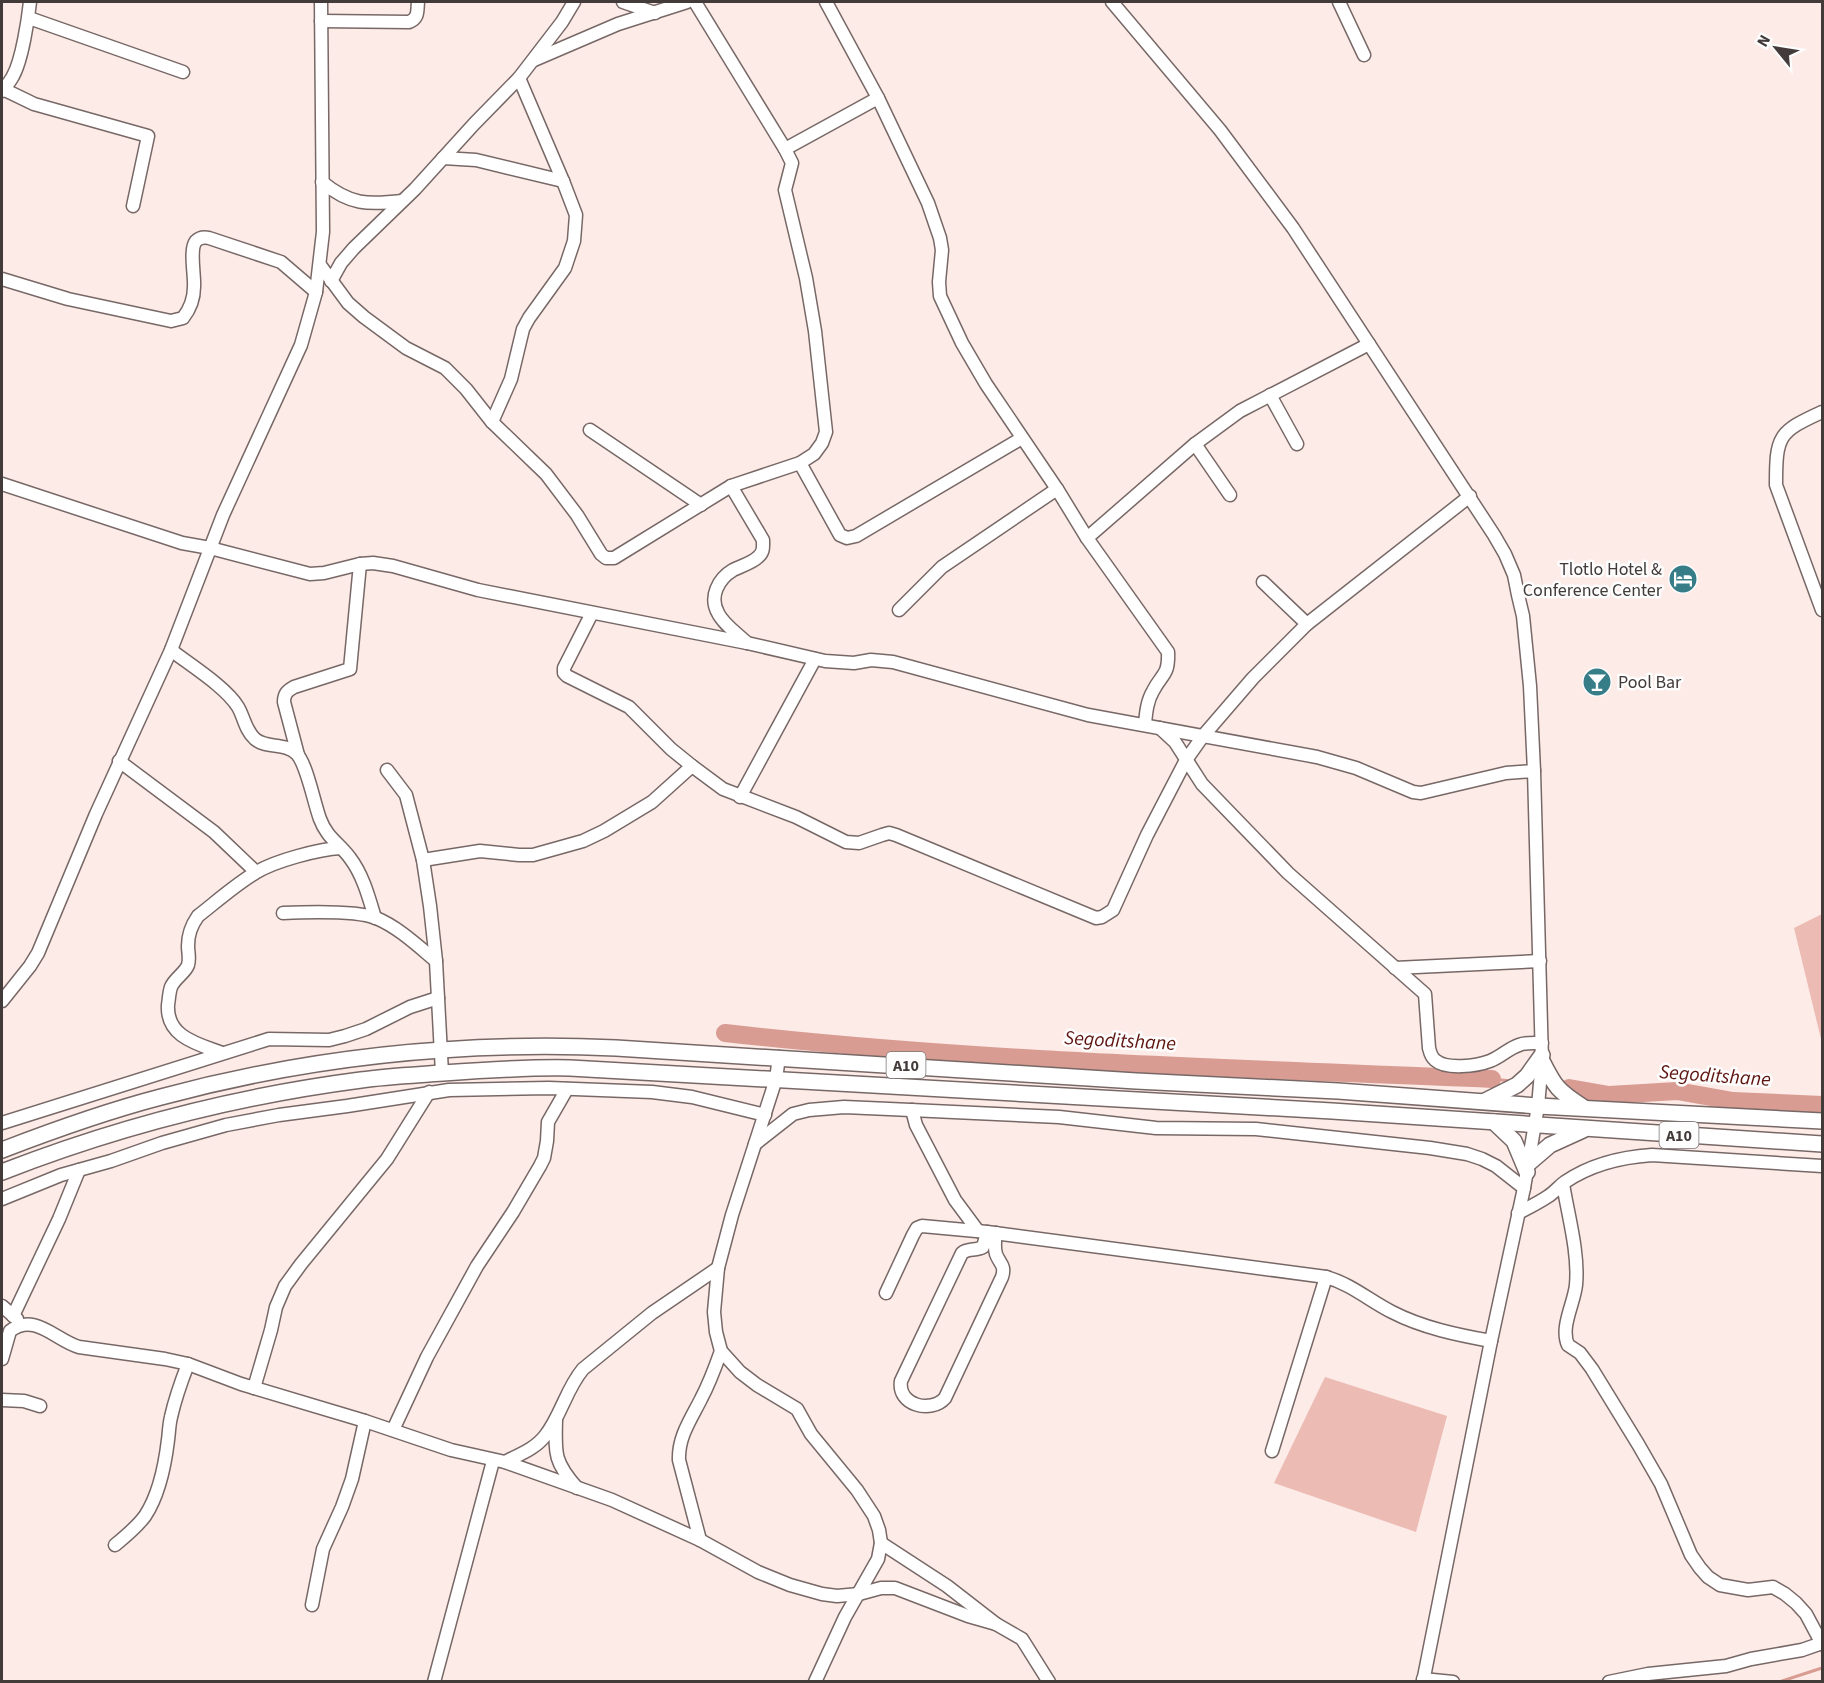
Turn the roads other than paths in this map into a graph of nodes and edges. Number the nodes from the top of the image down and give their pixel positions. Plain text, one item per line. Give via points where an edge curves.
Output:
1 (30, 2) edge
2 (321, 2) edge
3 (418, 2) edge
4 (574, 2) edge
5 (623, 2) edge
6 (687, 2) edge
7 (695, 2) edge
8 (825, 2) edge
9 (1112, 2) edge
10 (1339, 2) edge
11 (655, 13) junction
12 (28, 18) junction
13 (321, 21) junction
14 (1364, 55) dead end
15 (532, 61) junction
16 (183, 72) dead end
17 (519, 78) junction
18 (2, 90) edge
19 (878, 98) junction
20 (785, 149) junction
21 (443, 158) junction
22 (563, 181) junction
23 (322, 182) junction
24 (402, 201) junction
25 (133, 206) dead end
26 (320, 265) junction
27 (2, 279) edge
28 (331, 281) junction
29 (316, 292) junction
30 (1369, 344) junction
31 (1270, 395) junction
32 (1822, 412) edge
33 (492, 422) junction
34 (590, 430) dead end
35 (1022, 438) junction
36 (1195, 444) junction
37 (1297, 444) dead end
38 (800, 463) junction
39 (2, 484) edge
40 (731, 486) junction
41 (1057, 489) junction
42 (1230, 495) dead end
43 (1470, 496) junction
44 (701, 505) junction
45 (1087, 538) junction
46 (210, 548) junction
47 (360, 564) junction
48 (1263, 582) dead end
49 (899, 610) dead end
50 (1822, 610) edge
51 (592, 613) junction
52 (1307, 624) junction
53 (747, 643) junction
54 (171, 650) junction
55 (815, 659) junction
56 (1145, 724) junction
57 (1160, 727) junction
58 (1203, 736) junction
59 (298, 755) junction
60 (1186, 760) junction
61 (119, 761) junction
62 (692, 766) junction
63 (387, 770) dead end
64 (1534, 771) junction
65 (740, 796) junction
66 (341, 848) junction
67 (423, 860) junction
68 (256, 872) junction
69 (283, 913) dead end
70 (375, 918) junction
71 (436, 961) junction
72 (1540, 961) junction
73 (1395, 968) junction
74 (438, 998) junction
75 (2, 1001) edge
76 (439, 1050) junction
77 (222, 1053) junction
78 (700, 1053) junction
79 (1542, 1053) junction
80 (779, 1057) junction
81 (442, 1073) junction
82 (698, 1075) junction
83 (776, 1079) junction
84 (567, 1089) junction
85 (429, 1092) junction
86 (1482, 1102) junction
87 (1539, 1106) junction
88 (1584, 1108) junction
89 (912, 1110) junction
90 (765, 1115) junction
91 (1822, 1121) edge
92 (1494, 1122) junction
93 (2, 1123) edge
94 (1536, 1124) junction
95 (1586, 1129) junction
96 (754, 1144) junction
97 (1822, 1144) edge
98 (2, 1150) edge
99 (1822, 1166) edge
100 (1528, 1168) junction
101 (80, 1170) junction
102 (2, 1173) edge
103 (1563, 1184) junction
104 (1524, 1188) junction
105 (2, 1199) edge
106 (1518, 1213) junction
107 (987, 1232) junction
108 (718, 1268) junction
109 (1326, 1277) junction
110 (886, 1293) dead end
111 (2, 1306) edge
112 (17, 1320) junction
113 (1491, 1341) junction
114 (721, 1351) junction
115 (2, 1359) edge
116 (189, 1364) junction
117 (254, 1388) junction
118 (2, 1400) edge
119 (40, 1406) dead end
120 (556, 1418) junction
121 (365, 1421) junction
122 (393, 1430) junction
123 (1272, 1450) dead end
124 (499, 1461) junction
125 (578, 1489) junction
126 (700, 1540) junction
127 (881, 1543) junction
128 (116, 1545) dead end
129 (859, 1594) junction
130 (312, 1605) dead end
131 (996, 1624) junction
132 (1822, 1643) edge
133 (1423, 1680) edge
134 (434, 1682) edge
135 (815, 1682) edge
136 (1049, 1682) edge
137 (1453, 1682) edge
138 (1609, 1682) edge

1 - 12 street
2 - 13 street
3 - 13 street via 417,16 409,22
4 - 15 street
5 - 11 street
6 - 11 street
7 - 20 street
8 - 19 street
9 - 30 street via 1220,130 1293,228
10 - 14 street
11 - 15 street via 618,24
12 - 16 street
12 - 18 street via 14,75
13 - 23 street
15 - 17 street
17 - 21 street
17 - 22 street
18 - 25 street via 34,104 148,136
19 - 20 street
19 - 35 street via 928,203 940,238 940,296 962,343
20 - 38 street via 792,163 785,190 815,331 826,432 814,454
21 - 22 street via 476,160
21 - 24 street
22 - 33 street via 576,215 571,255 566,268 529,318 511,379
23 - 24 street via 360,202
23 - 26 street
24 - 28 street via 354,249
26 - 28 street
26 - 29 street
27 - 29 street via 68,299 171,321 183,318 190,308 194,288 192,248 202,237 281,262
28 - 33 street via 364,317 406,348 445,368
29 - 46 street via 301,345
30 - 31 street
30 - 43 street
31 - 36 street via 1240,411
31 - 37 street
32 - 50 street via 1784,434 1776,463 1776,485
33 - 44 street via 546,474 606,558 614,558
34 - 44 street
35 - 38 street via 847,538 840,535
35 - 41 street
36 - 42 street
36 - 45 street
38 - 40 street
39 - 46 street via 150,534
40 - 44 street
40 - 53 street via 763,540 763,550 720,582 715,604 718,615
41 - 45 street
41 - 49 street via 942,567
43 - 52 street
43 - 64 street via 1514,575 1523,616
45 - 56 street via 1168,651 1167,669 1149,700
46 - 47 street via 310,574
46 - 54 street
47 - 51 street via 393,566 478,590
47 - 59 street via 350,669 294,687 284,696
48 - 52 street
51 - 53 street
51 - 62 street via 564,673 629,706
52 - 58 street via 1252,678
53 - 55 street
54 - 59 street via 225,692 258,741 288,748
54 - 61 street
55 - 56 street via 893,662 1061,709
55 - 65 street
56 - 57 street
57 - 58 street
57 - 60 street via 1176,742
58 - 60 street
58 - 64 street via 1317,757 1421,794 1506,772
59 - 66 street via 325,831
60 - 65 street via 1113,910 1095,918 896,835 889,833 853,844
60 - 73 street via 1202,784 1288,873
61 - 68 street via 214,832
61 - 75 street via 38,953
62 - 65 street via 723,789
62 - 67 street via 652,802 583,841 533,855 480,851
63 - 67 street via 406,795
64 - 72 street
66 - 68 street via 302,855
66 - 70 street via 359,874
67 - 71 street
68 - 77 street via 198,916 189,934 189,963 169,993 168,1012 180,1035
69 - 70 street via 362,914
70 - 71 street
71 - 74 street
72 - 73 street
72 - 79 street
73 - 79 street via 1425,994 1429,1048 1441,1064 1476,1065 1521,1044
74 - 76 street
74 - 77 street via 345,1036 329,1040 269,1039
76 - 78 main road, A10 via 573,1046
76 - 81 street
76 - 98 main road, A10 via 315,1065 198,1087 124,1107
77 - 93 street
78 - 80 main road, A10
78 - 82 main road
79 - 86 main road via 1527,1076
79 - 87 street
79 - 88 main road via 1556,1088
80 - 83 street
80 - 86 main road, A10
81 - 82 main road, A10 via 532,1067
81 - 102 main road, A10 via 362,1080 213,1106 86,1141
82 - 83 main road, A10
83 - 90 street
83 - 92 main road, A10
84 - 85 street
84 - 90 street via 666,1093
84 - 122 street via 548,1122 540,1166 477,1266 427,1357
85 - 101 street via 226,1125
85 - 117 street via 387,1159 285,1286
86 - 87 main road, A10
87 - 88 main road, A10
87 - 94 street
88 - 91 main road, A10
89 - 96 street via 844,1107 798,1112
89 - 104 street via 1059,1117 1156,1128 1256,1129 1430,1148 1482,1159
89 - 107 street via 955,1200
90 - 96 street
92 - 94 main road, A10
92 - 100 main road via 1514,1141
94 - 95 main road, A10
94 - 100 street
95 - 97 main road, A10
95 - 100 main road via 1550,1145
96 - 108 street
99 - 103 street via 1636,1156 1588,1170
100 - 104 street
101 - 105 street
101 - 112 street
103 - 106 street
103 - 132 street via 1576,1265 1565,1332 1568,1345 1592,1369 1638,1444 1700,1568 1720,1585 1748,1590 1773,1587 1785,1594 1806,1614
104 - 106 street
106 - 113 street
107 - 107 street via 983,1247 962,1253 901,1381 902,1391 919,1407 940,1403 945,1398 1004,1271
107 - 109 street
107 - 110 street via 917,1228
108 - 114 street via 714,1312
108 - 120 street via 652,1313 583,1369
109 - 113 street via 1405,1318
109 - 123 street
111 - 112 street
112 - 115 street
112 - 116 street via 39,1326 79,1347
113 - 133 street
114 - 126 street via 679,1449
114 - 127 street via 748,1378 797,1409 811,1434 874,1516
116 - 117 street
116 - 128 street via 176,1396 163,1466 151,1504 134,1529
117 - 121 street
118 - 119 street
120 - 124 street via 533,1447
120 - 125 street via 558,1464
121 - 122 street
121 - 130 street via 352,1479 323,1549
122 - 124 street
124 - 125 street
124 - 134 street
125 - 126 street
126 - 129 street via 790,1585 837,1596
127 - 129 street via 878,1559
127 - 131 street
129 - 131 street via 895,1588
129 - 135 street via 844,1617
131 - 136 street via 1022,1639
132 - 138 street via 1726,1666
133 - 137 street

